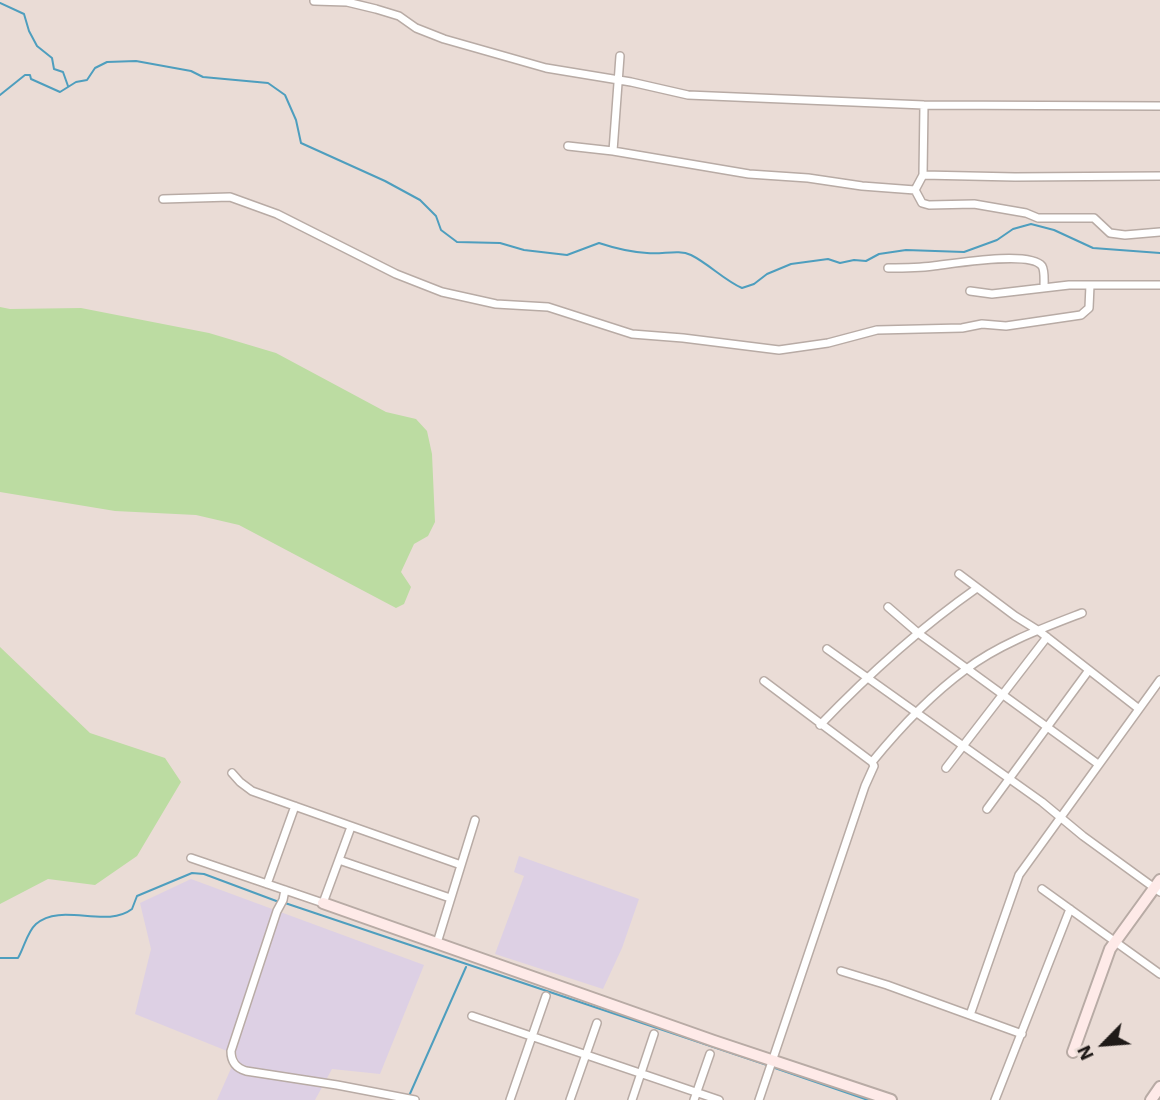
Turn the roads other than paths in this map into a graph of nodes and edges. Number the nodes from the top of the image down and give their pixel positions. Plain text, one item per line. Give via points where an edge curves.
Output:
1 (314, 1) edge
2 (620, 56) dead end
3 (617, 80) junction
4 (924, 105) junction
5 (1160, 106) edge
6 (568, 146) dead end
7 (613, 151) junction
8 (923, 175) junction
9 (1160, 176) edge
10 (915, 190) junction
11 (163, 199) dead end
12 (1160, 232) edge
13 (888, 268) dead end
14 (1090, 285) junction
15 (1160, 285) edge
16 (1044, 288) junction
17 (970, 291) dead end
18 (959, 574) dead end
19 (977, 588) junction
20 (888, 607) dead end
21 (1082, 613) dead end
22 (1039, 631) junction
23 (918, 633) junction
24 (1046, 636) junction
25 (827, 649) dead end
26 (969, 667) junction
27 (1088, 670) junction
28 (868, 677) junction
29 (1160, 680) edge
30 (764, 681) dead end
31 (1003, 695) junction
32 (1139, 709) junction
33 (918, 713) junction
34 (820, 724) junction
35 (1047, 727) junction
36 (962, 748) junction
37 (872, 762) junction
38 (1098, 764) junction
39 (946, 768) dead end
40 (232, 773) dead end
41 (1009, 779) junction
42 (295, 806) junction
43 (987, 809) dead end
44 (1060, 817) junction
45 (475, 820) dead end
46 (351, 827) junction
47 (191, 858) dead end
48 (340, 860) junction
49 (461, 865) junction
50 (267, 884) junction
51 (1158, 886) edge
52 (1042, 889) dead end
53 (285, 890) junction
54 (450, 898) junction
55 (323, 903) junction
56 (1070, 909) junction
57 (1114, 941) junction
58 (436, 943) junction
59 (841, 971) dead end
60 (1160, 974) edge
61 (546, 996) dead end
62 (970, 1015) junction
63 (472, 1016) dead end
64 (597, 1023) dead end
65 (654, 1034) dead end
66 (1023, 1034) junction
67 (532, 1036) junction
68 (1073, 1052) dead end
69 (710, 1054) dead end
70 (586, 1055) junction
71 (770, 1065) junction
72 (640, 1074) junction
73 (1160, 1087) edge
74 (695, 1096) edge
75 (410, 1099) edge
76 (510, 1100) edge
77 (570, 1100) edge
78 (632, 1100) edge
79 (719, 1100) edge
80 (759, 1100) edge
81 (891, 1100) edge
82 (996, 1100) edge
83 (1151, 1100) edge

1 - 3 street via 367,7 470,47 561,72
2 - 3 street
3 - 4 street via 688,94
3 - 7 street
4 - 5 street
4 - 8 street
6 - 7 street
7 - 10 street via 749,174
8 - 9 street
8 - 10 street
10 - 12 street via 922,203 929,205 974,204 1038,218 1094,218 1110,233 1125,235
11 - 14 street via 240,198 396,274 461,297 548,307 632,334 779,350 877,330 1006,326 1081,315 1089,308
13 - 16 street via 982,259 1034,261 1041,266
14 - 15 street
14 - 16 street
16 - 17 street via 992,294
18 - 19 street
19 - 22 street
19 - 23 street
20 - 23 street
21 - 22 street
22 - 24 street
22 - 26 street
23 - 26 street
23 - 28 street
24 - 27 street
24 - 31 street
25 - 28 street
26 - 31 street
26 - 33 street
27 - 32 street
27 - 35 street
28 - 33 street
28 - 34 street
29 - 32 street
30 - 34 street
31 - 35 street
31 - 36 street
32 - 38 street
33 - 36 street
33 - 37 street
34 - 37 street
35 - 38 street
35 - 41 street
36 - 39 street
36 - 41 street
37 - 71 street
38 - 44 street
40 - 42 street via 252,791
41 - 43 street
41 - 44 street
42 - 46 street
42 - 50 street
44 - 51 street
44 - 62 street via 1014,886
45 - 49 street
46 - 48 street
46 - 49 street
47 - 50 street
48 - 54 street
48 - 55 street
49 - 54 street
50 - 53 street
51 - 57 street
52 - 56 street
53 - 55 street
53 - 75 street via 231,1051 234,1063 246,1071
54 - 58 street
55 - 58 street
56 - 57 street
56 - 66 street
57 - 60 street
57 - 68 street
58 - 71 street
59 - 62 street
61 - 67 street
62 - 66 street
63 - 67 street
64 - 70 street
65 - 72 street
66 - 82 street
67 - 70 street
67 - 76 street
69 - 74 street
70 - 72 street
70 - 77 street
71 - 80 street
71 - 81 street
72 - 74 street
72 - 78 street
73 - 83 street
74 - 79 street

